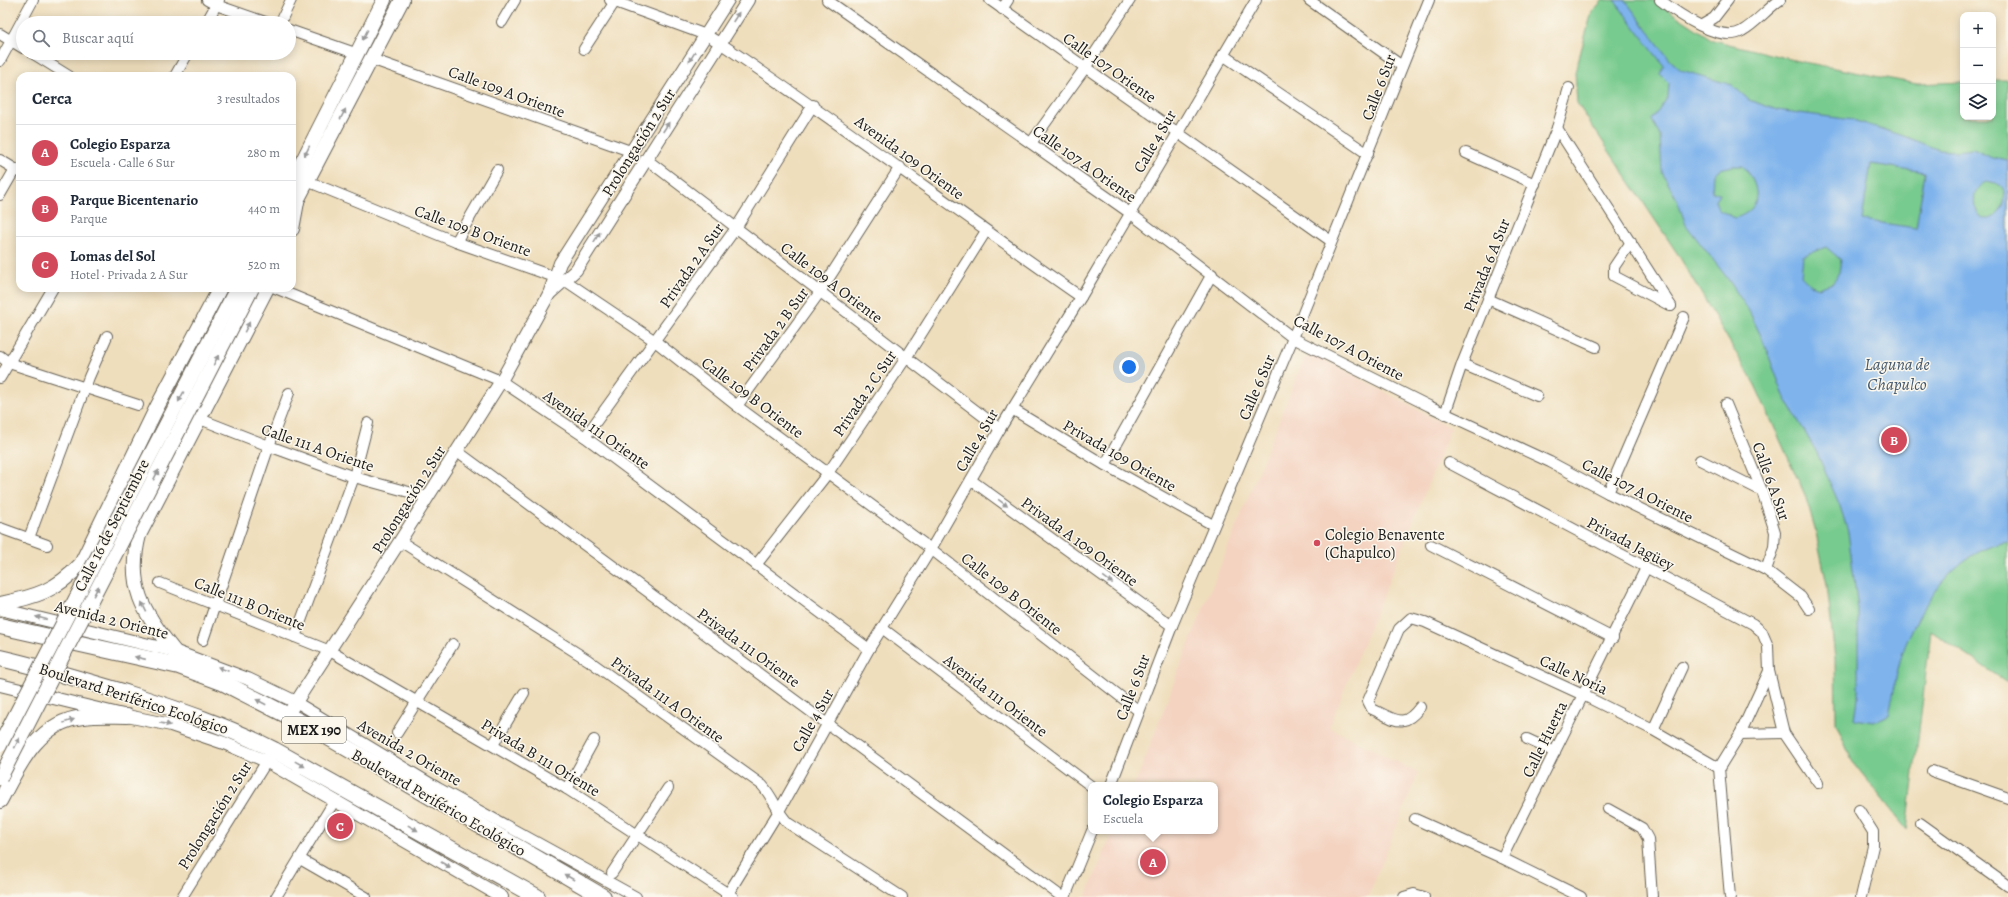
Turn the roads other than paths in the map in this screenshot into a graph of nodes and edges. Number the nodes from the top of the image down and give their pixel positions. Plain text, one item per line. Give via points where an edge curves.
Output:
1 (33, 0) edge
2 (290, 0) edge
3 (384, 0) edge
4 (402, 0) edge
5 (515, 0) edge
6 (728, 0) edge
7 (748, 0) edge
8 (827, 0) edge
9 (990, 0) edge
10 (1130, 0) edge
11 (1256, 0) edge
12 (1309, 0) edge
13 (1429, 0) edge
14 (1660, 0) edge
15 (1728, 0) edge
16 (1780, 0) edge
17 (614, 1) edge
18 (214, 2) edge
19 (1005, 4) edge
20 (24, 16) edge
21 (209, 16) edge
22 (250, 16) edge
23 (283, 16) edge
24 (502, 22) dead end
25 (1702, 25) junction
26 (16, 31) edge
27 (296, 32) edge
28 (0, 34) edge
29 (706, 35) junction
30 (11, 40) junction
31 (16, 43) edge
32 (720, 43) junction
33 (584, 49) dead end
34 (355, 53) junction
35 (1223, 55) junction
36 (371, 59) junction
37 (43, 60) edge
38 (184, 60) edge
39 (0, 61) edge
40 (1402, 66) junction
41 (1085, 68) junction
42 (62, 72) edge
43 (177, 72) edge
44 (1569, 88) dead end
45 (813, 105) junction
46 (1557, 128) junction
47 (1176, 133) junction
48 (1031, 143) junction
49 (633, 152) junction
50 (1466, 153) dead end
51 (1368, 154) junction
52 (0, 160) edge
53 (646, 160) junction
54 (900, 167) junction
55 (16, 169) edge
56 (498, 170) dead end
57 (16, 173) edge
58 (296, 180) edge
59 (1535, 184) junction
60 (0, 195) edge
61 (1130, 213) junction
62 (736, 228) junction
63 (986, 231) junction
64 (1331, 241) junction
65 (456, 242) junction
66 (1631, 242) junction
67 (1212, 274) junction
68 (555, 276) junction
69 (566, 281) junction
70 (51, 292) edge
71 (218, 292) edge
72 (235, 292) edge
73 (250, 292) edge
74 (264, 292) edge
75 (285, 292) edge
76 (820, 292) junction
77 (550, 294) junction
78 (1081, 296) junction
79 (1488, 299) junction
80 (1684, 317) dead end
81 (108, 336) dead end
82 (1293, 338) junction
83 (655, 341) junction
84 (1596, 347) dead end
85 (0, 356) edge
86 (906, 358) junction
87 (10, 363) junction
88 (1462, 364) junction
89 (0, 378) edge
90 (501, 381) junction
91 (85, 388) junction
92 (290, 393) dead end
93 (1537, 396) dead end
94 (1726, 404) dead end
95 (138, 405) dead end
96 (737, 406) junction
97 (1012, 409) junction
98 (1446, 414) junction
99 (200, 419) junction
100 (368, 423) dead end
101 (1000, 429) junction
102 (585, 437) junction
103 (269, 446) junction
104 (457, 452) junction
105 (1700, 460) dead end
106 (1450, 463) dead end
107 (1105, 465) junction
108 (828, 473) junction
109 (354, 477) junction
110 (971, 480) junction
111 (1762, 491) junction
112 (1608, 493) junction
113 (427, 497) junction
114 (1214, 525) junction
115 (0, 528) edge
116 (28, 538) junction
117 (400, 541) junction
118 (47, 545) dead end
119 (1431, 545) dead end
120 (931, 549) junction
121 (756, 565) junction
122 (1646, 568) junction
123 (1766, 570) junction
124 (160, 583) dead end
125 (0, 604) edge
126 (215, 604) junction
127 (0, 609) edge
128 (1810, 609) dead end
129 (0, 626) edge
130 (1172, 626) junction
131 (882, 628) junction
132 (295, 637) junction
133 (1613, 638) junction
134 (203, 640) dead end
135 (453, 644) dead end
136 (869, 649) junction
137 (330, 650) junction
138 (174, 651) junction
139 (0, 658) edge
140 (1682, 667) dead end
141 (1769, 670) junction
142 (0, 685) edge
143 (524, 693) dead end
144 (1583, 695) junction
145 (416, 700) junction
146 (296, 702) junction
147 (1420, 708) dead end
148 (1139, 711) junction
149 (127, 716) junction
150 (287, 716) junction
151 (828, 723) junction
152 (1653, 730) junction
153 (1784, 732) junction
154 (397, 733) dead end
155 (1740, 734) junction
156 (1527, 739) dead end
157 (594, 740) dead end
158 (0, 745) edge
159 (492, 745) junction
160 (1555, 752) junction
161 (270, 756) junction
162 (1719, 768) junction
163 (1932, 771) dead end
164 (0, 778) edge
165 (1112, 782) edge
166 (1818, 783) dead end
167 (1088, 784) edge
168 (566, 788) junction
169 (668, 788) dead end
170 (2008, 798) edge
171 (334, 800) junction
172 (0, 801) edge
173 (1608, 809) dead end
174 (1859, 810) dead end
175 (779, 811) junction
176 (1415, 819) dead end
177 (1920, 823) dead end
178 (638, 834) junction
179 (1091, 834) edge
180 (1502, 858) junction
181 (300, 859) junction
182 (612, 873) dead end
183 (2008, 886) edge
184 (728, 896) edge
185 (182, 897) edge
186 (276, 897) edge
187 (366, 897) edge
188 (502, 897) edge
189 (537, 897) edge
190 (603, 897) edge
191 (636, 897) edge
192 (902, 897) edge
193 (1062, 897) edge
194 (1065, 897) edge
195 (1404, 897) edge
196 (1424, 897) edge
197 (1581, 897) edge
198 (1652, 897) edge
199 (1730, 897) edge
200 (1861, 897) edge

1 - 20 street
2 - 23 street
3 -> 34 main road
4 - 36 main road
5 - 24 street
6 - 29 street, Prolongación 2 Sur
32 -> 7 street, Prolongación 2 Sur
8 - 48 street, Calle 107 A Oriente
9 - 19 street, Calle 107 Oriente
10 - 41 street
11 - 35 street, Calle 4 Sur
12 - 40 street
13 - 40 street, Calle 6 Sur
14 - 25 street via 1682,17
15 - 25 street via 1714,18
16 - 25 street via 1736,34 1730,35
17 - 29 street, Avenida 109 Oriente
17 - 33 street
18 - 21 street
18 - 22 street
19 - 41 street, Calle 107 Oriente
26 - 30 street
27 - 34 street
28 - 30 street
29 - 32 street, Avenida 109 Oriente
29 -> 49 street, Prolongación 2 Sur
30 - 31 street
30 - 39 street
32 - 45 street, Avenida 109 Oriente
53 -> 32 street, Prolongación 2 Sur
34 -> 58 main road
35 - 47 street, Calle 4 Sur
35 - 51 street
36 - 49 street, Calle 109 A Oriente
58 -> 36 main road
37 - 42 street
38 - 43 street
40 - 51 street, Calle 6 Sur
41 - 47 street, Calle 107 Oriente
41 - 48 street
44 - 46 street, Privada 6 A Sur
45 - 54 street, Avenida 109 Oriente
45 - 62 street, Privada 2 A Sur
46 - 59 street, Privada 6 A Sur
46 - 66 street
47 - 61 street, Calle 4 Sur
47 - 64 street, Calle 107 Oriente
48 - 61 street, Calle 107 A Oriente
49 - 68 street, Prolongación 2 Sur via 560,263
50 - 59 street
51 - 64 street, Calle 6 Sur
52 - 55 street
53 - 62 street, Calle 109 A Oriente
69 -> 53 street, Prolongación 2 Sur via 576,270
54 - 63 street, Avenida 109 Oriente
54 - 76 street, Privada 2 B Sur
56 - 65 street
57 - 60 street
58 - 65 street, Calle 109 B Oriente
59 - 79 street, Privada 6 A Sur
61 - 67 street, Calle 107 A Oriente
61 - 78 street, Calle 4 Sur
62 - 76 street, Calle 109 A Oriente
62 - 83 street, Privada 2 A Sur
63 - 78 street, Avenida 109 Oriente
63 - 86 street, Privada 2 C Sur
64 - 82 street, Calle 6 Sur
65 - 68 street, Calle 109 B Oriente
66 - 66 street via 1614,267 1614,276 1671,306
67 - 82 street, Calle 107 A Oriente
67 - 107 street
68 - 69 street, Calle 109 B Oriente
68 - 77 street, Prolongación 2 Sur
69 - 77 street, Prolongación 2 Sur
69 - 83 street, Calle 109 B Oriente
70 - 87 street
71 - 125 main road via 156,409 81,564 54,588 24,599
72 -> 158 main road, Calle 16 de Septiembre, bridge
164 -> 73 main road, Calle 16 de Septiembre, bridge
99 -> 74 main road
75 - 90 street, Avenida 111 Oriente
76 - 86 street, Calle 109 A Oriente
76 - 96 street, Privada 2 B Sur
77 - 90 street, Prolongación 2 Sur
78 - 97 street, Calle 4 Sur
79 - 84 street
79 - 88 street, Privada 6 A Sur
80 - 112 street
81 - 91 street
82 - 98 street, Calle 107 A Oriente
82 - 114 street, Calle 6 Sur
83 - 96 street, Calle 109 B Oriente
83 - 102 street, Privada 2 A Sur
85 - 87 street
86 - 101 street, Calle 109 A Oriente
86 - 108 street, Privada 2 C Sur
87 - 89 street
87 - 91 street
88 - 93 street
88 - 98 street, Privada 6 A Sur
90 - 102 street, Avenida 111 Oriente
90 - 104 street, Prolongación 2 Sur
91 - 95 street
91 - 116 street
92 - 103 street
94 - 111 street, Calle 6 A Sur
96 - 108 street, Calle 109 B Oriente
97 - 101 street, Calle 4 Sur
97 - 107 street, Privada 109 Oriente
98 - 112 street, Calle 107 A Oriente via 1550,462
99 - 103 street, Calle 111 A Oriente
138 -> 99 main road via 155,627 139,598 135,585 135,549 139,535
100 - 109 street
101 - 110 street, Calle 4 Sur
102 - 121 street, Avenida 111 Oriente
103 - 109 street, Calle 111 A Oriente
103 - 126 street
104 - 113 street, Prolongación 2 Sur
104 - 151 street, Privada 111 Oriente
105 - 111 street
106 - 122 street, Privada Jagüey
107 - 114 street, Privada 109 Oriente
108 - 120 street, Calle 109 B Oriente
108 - 121 street, Privada 2 C Sur
109 - 113 street, Calle 111 A Oriente
109 - 132 street
110 - 120 street, Calle 4 Sur
110 -> 130 street, Privada A 109 Oriente
111 - 123 street, Calle 6 A Sur via 1776,539
112 - 123 street, Calle 107 A Oriente
113 - 117 street, Prolongación 2 Sur
114 - 130 street, Calle 6 Sur
115 - 116 street
116 - 118 street
117 - 137 street, Prolongación 2 Sur
117 - 175 street, Privada 111 A Oriente via 588,660 762,785 770,793
119 - 133 street
120 - 131 street, Calle 4 Sur
120 - 148 street, Calle 109 B Oriente
121 - 136 street, Avenida 111 Oriente
122 - 133 street, Calle Huerta
122 - 141 street, Privada Jagüey via 1753,624 1762,632 1768,646
123 - 128 street, Calle 107 A Oriente via 1801,597
124 - 126 street, Calle 111 B Oriente
126 - 132 street, Calle 111 B Oriente
126 - 134 street
138 -> 127 street, Avenida 2 Oriente
150 -> 129 highway, Boulevard Periférico Ecológico / MEX 190 via 222,682 179,666
130 - 148 street, Calle 6 Sur
131 - 136 street, Calle 4 Sur
131 - 167 street, Avenida 111 Oriente
132 - 137 street, Calle 111 B Oriente
133 - 144 street, Calle Huerta
135 - 145 street
136 - 151 street, Calle 4 Sur
137 - 145 street, Privada B 111 Oriente
137 - 146 street, Prolongación 2 Sur
146 -> 138 street, Avenida 2 Oriente via 248,679
139 - 161 highway, Boulevard Periférico Ecológico / MEX 190 via 70,676 176,709 236,731
140 - 152 street
141 - 153 street, Privada Jagüey
141 - 155 street
142 - 149 street
143 - 159 street
144 - 147 street, Calle Noria via 1425,622 1411,618 1399,629 1368,701 1372,709 1401,721 1412,719
144 - 152 street, Calle Noria
144 - 160 street, Calle Huerta
145 - 154 street
145 - 159 street, Privada B 111 Oriente
146 - 150 street, Prolongación 2 Sur
146 - 191 street, Avenida 2 Oriente via 438,788
148 - 165 street, Calle 6 Sur
149 -> 161 street via 171,725
172 -> 149 main road via 32,746 50,729 83,717
190 -> 150 highway, Boulevard Periférico Ecológico / MEX 190 via 316,730
151 - 175 street, Calle 4 Sur
151 - 193 street, Privada 111 Oriente
152 - 162 street, Calle Noria
153 - 155 street
153 - 166 street
155 - 162 street
156 - 160 street
157 - 168 street
159 - 168 street, Privada B 111 Oriente
160 - 180 street, Calle Huerta
161 - 171 street
161 - 185 street, Prolongación 2 Sur
161 -> 189 highway, Boulevard Periférico Ecológico / MEX 190
162 - 199 street
163 - 170 street
168 - 178 street, Privada B 111 Oriente
169 - 178 street
171 - 181 street
171 -> 188 street
173 - 198 street via 1642,828 1646,833
174 - 200 street via 1873,832 1873,846
175 - 184 street, Calle 4 Sur
175 - 192 street, Privada 111 A Oriente via 788,823
176 - 180 street
177 - 183 street
178 - 182 street
178 - 184 street, Privada B 111 Oriente
179 - 194 street
180 - 197 street
181 - 186 street
181 - 187 street
195 - 196 street via 1414,894

